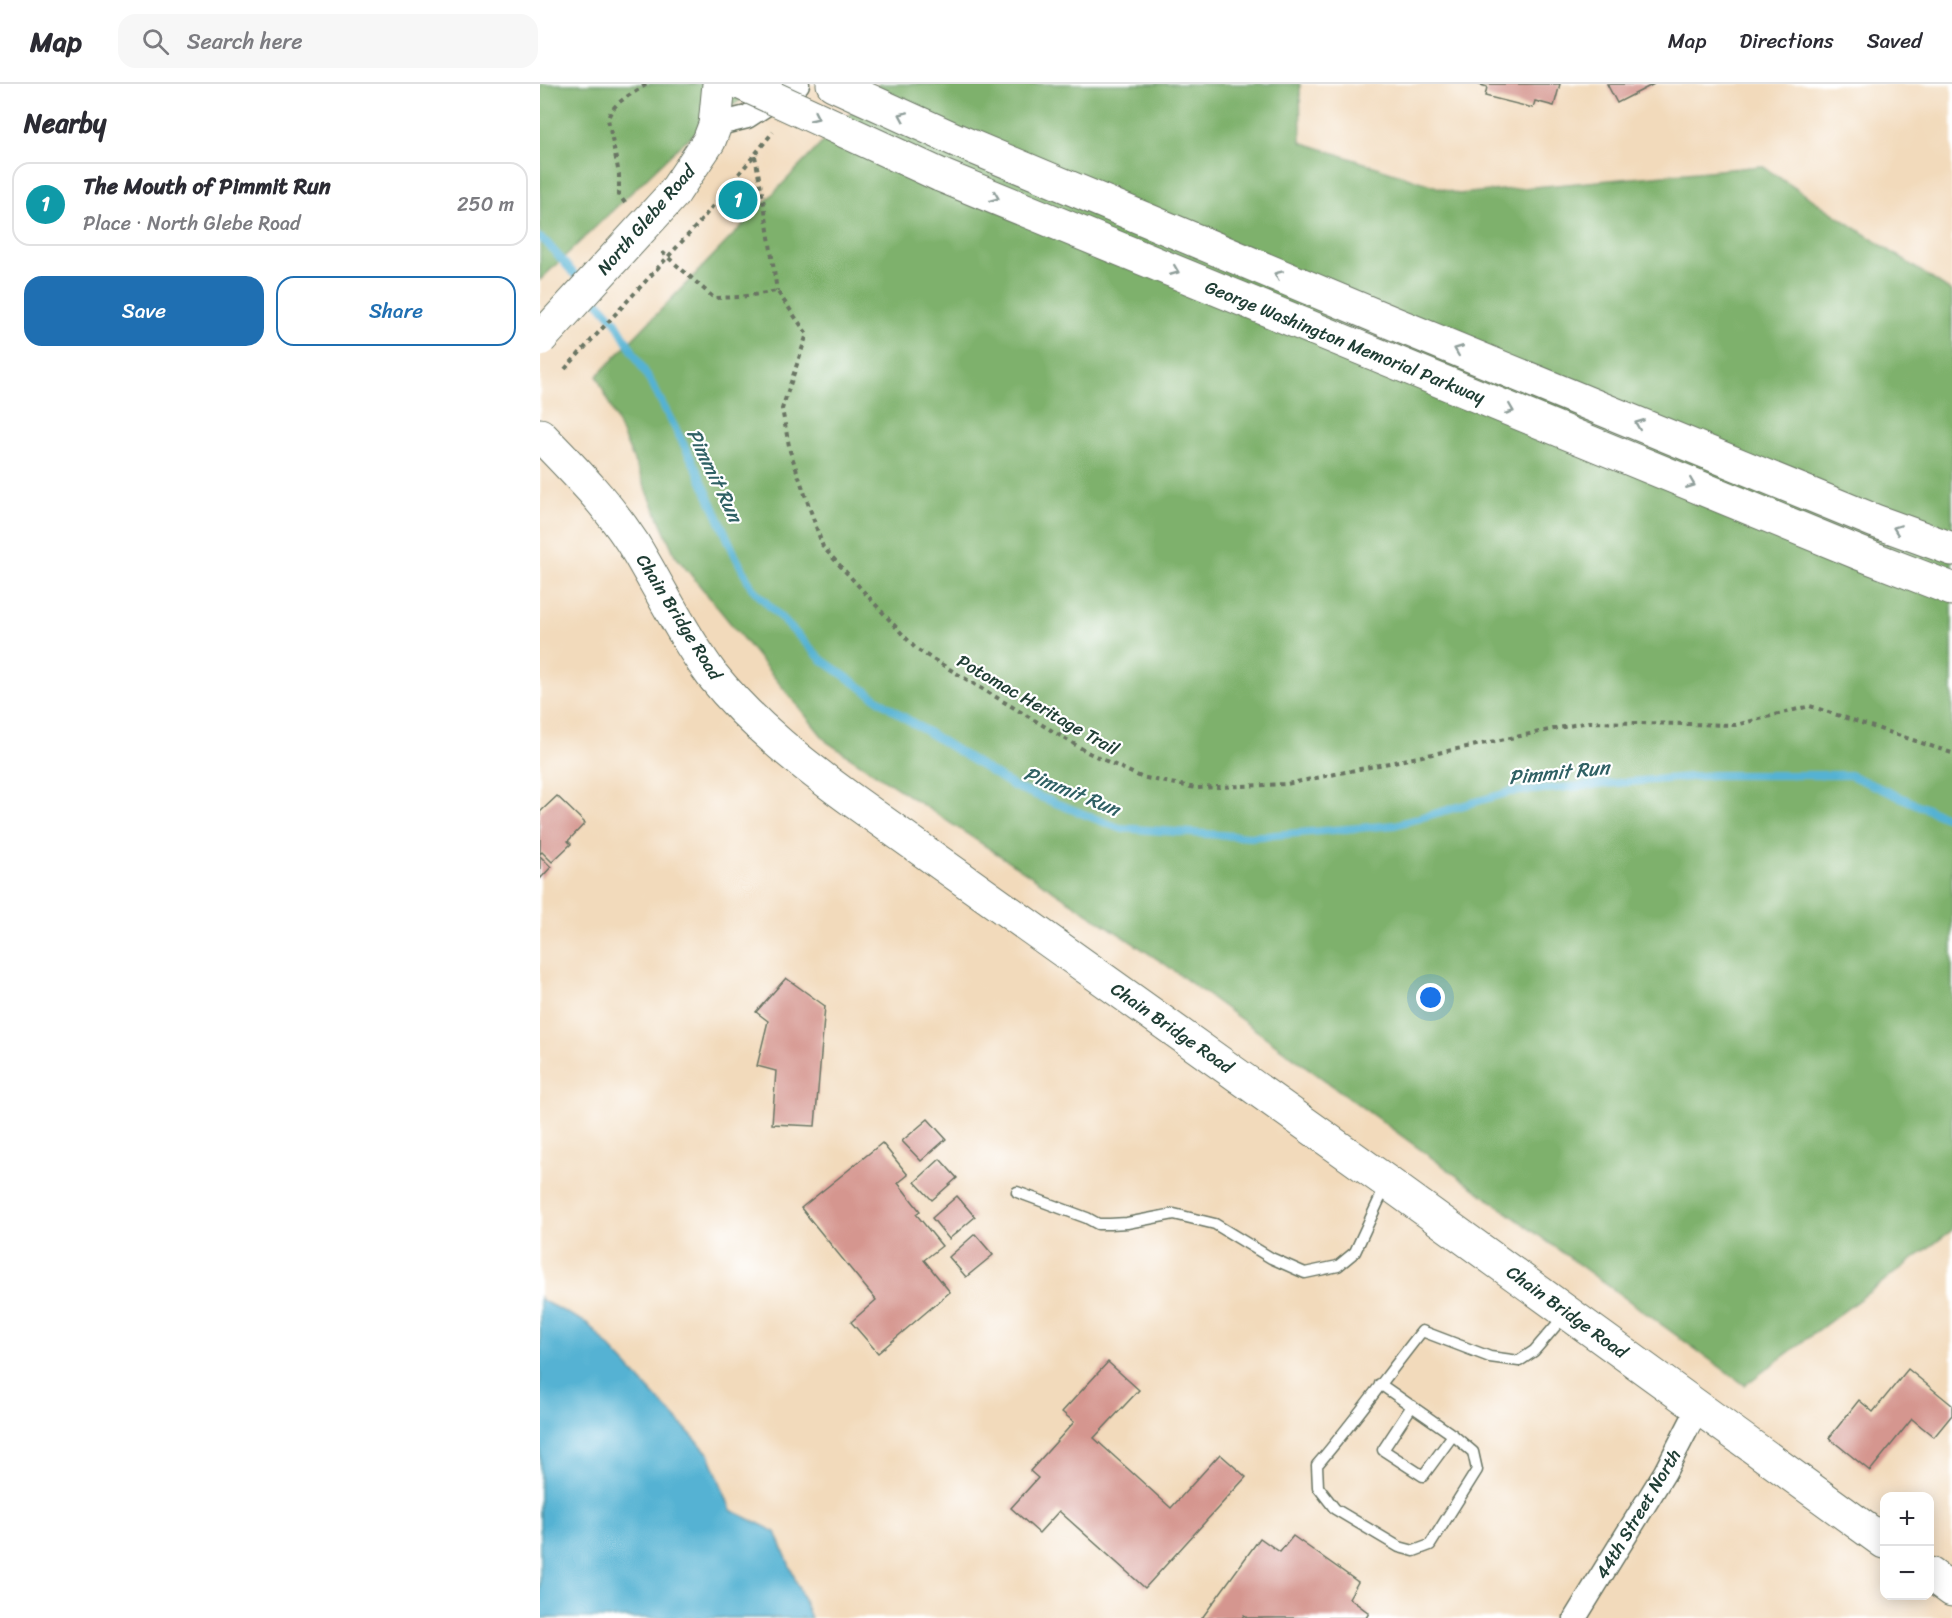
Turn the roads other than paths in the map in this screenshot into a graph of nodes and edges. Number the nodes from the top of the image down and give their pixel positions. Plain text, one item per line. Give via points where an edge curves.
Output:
1 (719, 84) edge
2 (743, 84) edge
3 (833, 84) edge
4 (793, 88) edge
5 (715, 125) junction
6 (540, 339) edge
7 (540, 435) edge
8 (1952, 549) edge
9 (1952, 589) edge
10 (1387, 1182) junction
11 (1017, 1192) dead end
12 (1567, 1312) junction
13 (1380, 1384) junction
14 (1412, 1406) junction
15 (1698, 1408) junction
16 (1453, 1435) junction
17 (1880, 1539) edge
18 (1934, 1577) edge
19 (1952, 1590) edge
20 (1575, 1618) edge

1 - 5 main road, North Glebe Road
2 -> 9 main road, George Washington Memorial Parkway, bridge via 940,175
8 -> 3 main road, George Washington Memorial Parkway via 1421,335 956,140
4 - 5 street via 747,117
5 - 6 main road, North Glebe Road, bridge via 700,156 674,193
7 - 10 main road, Chain Bridge Road via 588,484 617,521 712,674 780,745 851,800
10 - 11 lane via 1355,1252 1338,1266 1305,1273 1271,1258 1215,1224 1174,1215 1098,1224
10 - 12 main road, Chain Bridge Road
12 - 13 lane via 1534,1351 1519,1361 1490,1357 1422,1331
12 - 15 main road, Chain Bridge Road
13 - 14 lane
13 - 16 lane via 1317,1465 1318,1487 1335,1509 1399,1547 1414,1551 1430,1545 1477,1470 1473,1452
14 - 16 lane
14 - 16 lane via 1383,1450 1423,1476
15 - 17 main road, Chain Bridge Road
15 - 20 street, 44th Street North via 1665,1472
18 - 19 main road

